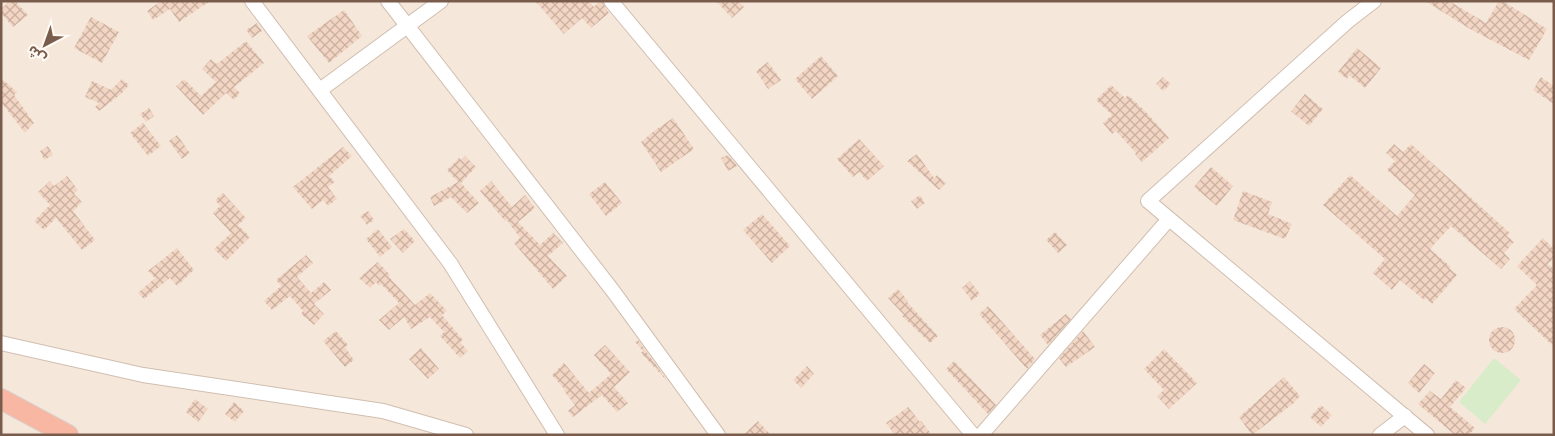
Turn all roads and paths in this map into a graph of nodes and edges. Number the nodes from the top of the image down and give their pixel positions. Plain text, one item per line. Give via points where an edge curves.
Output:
1 (252, 1) edge
2 (388, 1) edge
3 (441, 1) edge
4 (611, 1) edge
5 (1374, 1) edge
6 (407, 26) junction
7 (320, 90) junction
8 (1169, 219) junction
9 (1, 343) edge
10 (1, 399) edge
11 (1405, 416) junction
12 (68, 435) edge
13 (466, 435) edge
14 (557, 435) edge
15 (718, 435) edge
16 (973, 435) edge
17 (981, 435) edge
18 (1380, 435) edge
19 (1427, 435) edge

1 - 7 street
2 - 6 street
3 - 6 street
4 - 16 street
5 - 8 street via 1148,201
6 - 7 street
6 - 15 street via 613,291
7 - 14 street via 450,263
8 - 11 street
8 - 17 street
9 - 13 street via 143,375 383,411
10 - 12 highway
11 - 18 street
11 - 19 street

